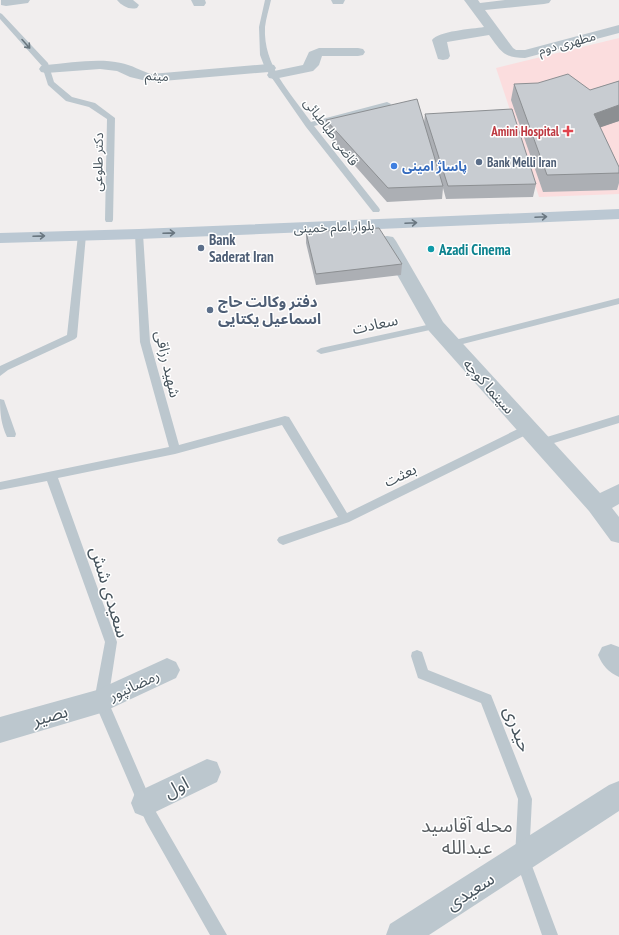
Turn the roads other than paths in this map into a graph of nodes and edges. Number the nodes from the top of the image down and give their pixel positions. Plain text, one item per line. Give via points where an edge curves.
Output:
1 (23, 0) edge
2 (268, 0) edge
3 (544, 0) edge
4 (6, 2) dead end
5 (473, 4) edge
6 (0, 15) edge
7 (619, 29) edge
8 (492, 30) junction
9 (358, 52) dead end
10 (442, 56) dead end
11 (46, 69) junction
12 (271, 72) junction
13 (387, 104) edge
14 (309, 125) junction
15 (619, 200) edge
16 (619, 214) edge
17 (376, 217) junction
18 (109, 220) junction
19 (0, 224) edge
20 (139, 234) junction
21 (82, 235) junction
22 (0, 238) edge
23 (619, 301) edge
24 (436, 326) junction
25 (451, 344) junction
26 (321, 351) dead end
27 (0, 372) edge
28 (0, 403) edge
29 (619, 420) edge
30 (11, 434) dead end
31 (534, 436) junction
32 (176, 450) junction
33 (51, 475) junction
34 (0, 486) edge
35 (619, 493) edge
36 (596, 505) junction
37 (345, 519) junction
38 (619, 534) edge
39 (282, 540) dead end
40 (417, 656) dead end
41 (167, 670) dead end
42 (101, 701) junction
43 (0, 730) edge
44 (207, 772) dead end
45 (619, 795) edge
46 (145, 803) junction
47 (522, 858) junction
48 (219, 935) edge
49 (401, 935) edge
50 (550, 935) edge

1 - 4 street
2 - 12 lane, قاضی طباطبائی via 262,27 264,55
3 - 5 street
5 - 8 street
6 -> 11 lane, دکتر طلوعی
7 - 8 street, مطهری دوم via 525,54 508,51
8 - 10 street via 439,40
9 - 12 street, میثم via 319,52 314,55 312,65 308,68
11 - 12 street, میثم via 100,65 120,67 151,78
11 - 18 lane, دکتر طلوعی via 51,83 69,99 92,105 111,118
12 - 14 lane, قاضی طباطبائی
13 - 14 lane
14 - 17 lane, قاضی طباطبائی
15 - 17 main road, بلوار امام خمینی
17 -> 16 main road, بلوار امام خمینی
17 - 18 main road, بلوار امام خمینی
20 -> 17 main road, بلوار امام خمینی
17 - 24 street, سینما کوچه
18 - 19 main road, بلوار امام خمینی
20 - 21 main road, بلوار امام خمینی
20 - 32 lane, شهید رزاقی via 145,342
22 -> 21 main road, بلوار امام خمینی
21 - 27 lane via 72,337
23 - 25 lane
24 - 25 street, سینما کوچه
24 - 26 lane, سعادت
25 - 31 street, سینما کوچه
28 - 30 lane
29 - 31 lane, بعثت
31 - 36 street, سینما کوچه
31 - 37 lane, بعثت
32 - 33 lane
32 - 37 lane via 285,420
33 - 34 lane
33 - 42 lane, سعیدی شش via 111,642
35 - 36 street
36 - 38 street, سینما کوچه
37 - 39 lane, بعثت
40 - 47 lane, حیدری via 423,674 486,699 525,799
41 - 42 street, رمضانپور
42 - 43 street, بصیر
42 - 46 lane
44 - 46 street, اول
45 - 47 street, سعیدی
46 - 48 lane
47 - 49 street, سعیدی
47 - 50 lane

